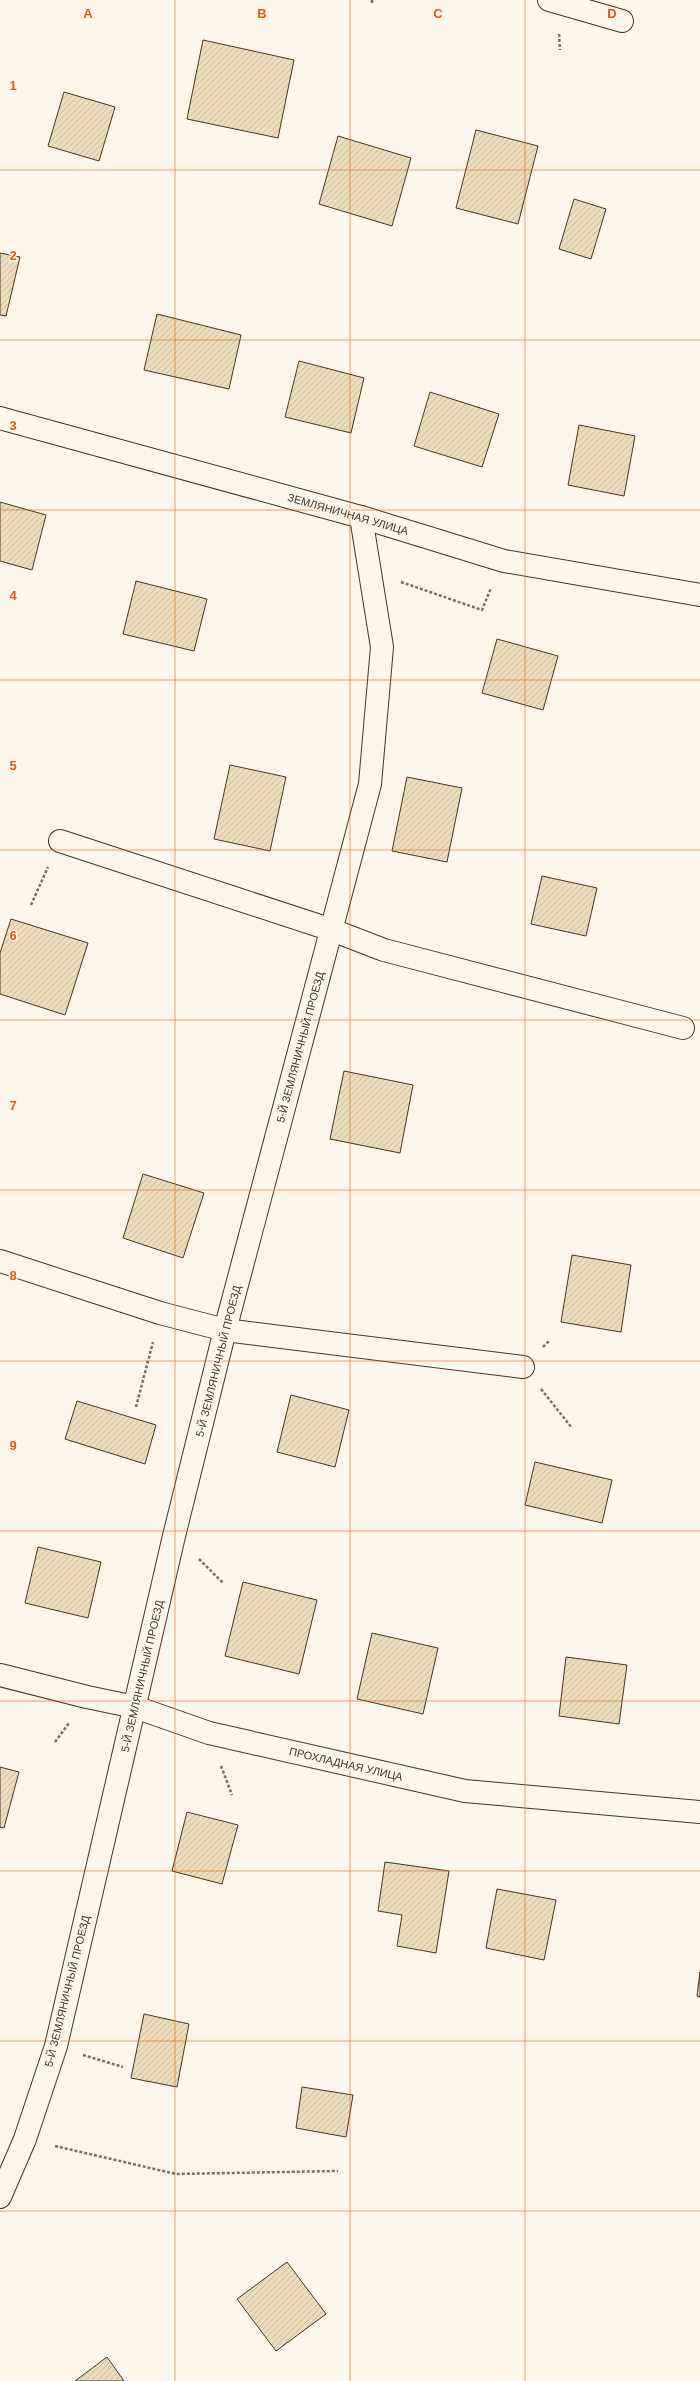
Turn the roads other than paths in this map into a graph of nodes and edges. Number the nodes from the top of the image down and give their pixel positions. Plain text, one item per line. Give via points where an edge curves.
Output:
1 (549, 0) edge
2 (622, 21) dead end
3 (0, 418) edge
4 (361, 516) junction
5 (700, 595) edge
6 (60, 841) road end
7 (332, 930) junction
8 (683, 1028) dead end
9 (0, 1261) edge
10 (225, 1330) junction
11 (523, 1367) dead end
12 (0, 1675) edge
13 (135, 1707) junction
14 (700, 1812) edge
15 (0, 2197) edge

1 - 2 street
3 - 4 street, ЗЕМЛЯНИЧНАЯ УЛИЦА
4 - 5 street, ЗЕМЛЯНИЧНАЯ УЛИЦА via 504,561
4 - 7 street, 5-Й ЗЕМЛЯНИЧНЫЙ ПРОЕЗД via 382,647 370,784
6 - 7 street
7 - 8 street via 384,950
7 - 10 street, 5-Й ЗЕМЛЯНИЧНЫЙ ПРОЕЗД
9 - 10 street via 160,1313
10 - 11 street
10 - 13 street, 5-Й ЗЕМЛЯНИЧНЫЙ ПРОЕЗД
12 - 13 street, ПРОХЛАДНАЯ УЛИЦА via 87,1698
13 - 14 street, ПРОХЛАДНАЯ УЛИЦА via 209,1733 465,1790
13 - 15 street, 5-Й ЗЕМЛЯНИЧНЫЙ ПРОЕЗД via 56,2046 25,2139

